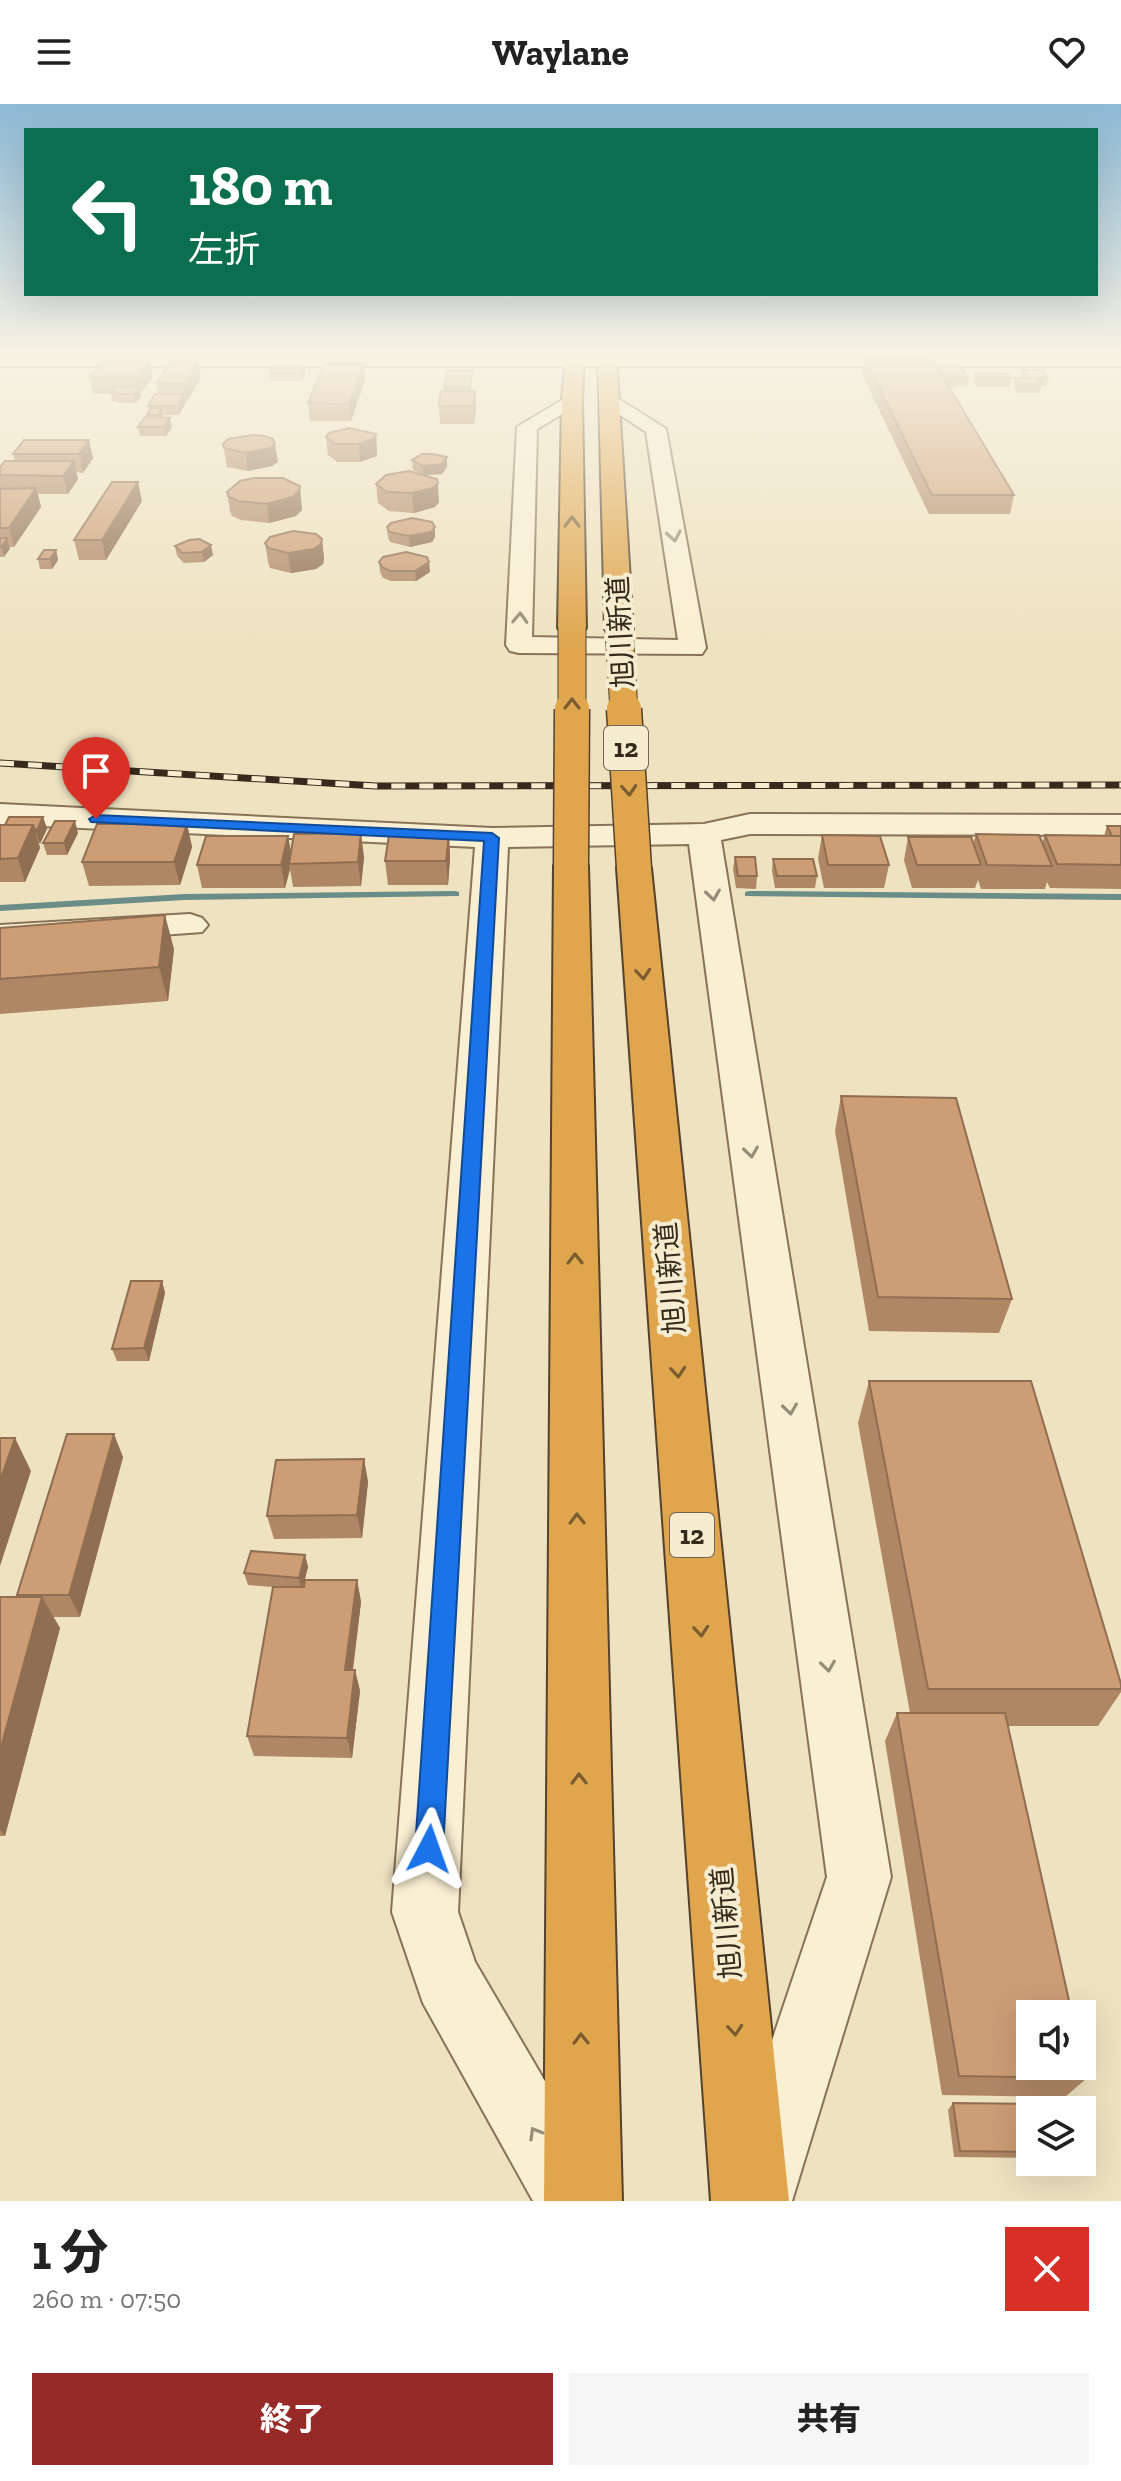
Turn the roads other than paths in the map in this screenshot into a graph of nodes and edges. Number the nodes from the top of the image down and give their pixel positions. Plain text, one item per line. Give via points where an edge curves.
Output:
1 (526, 452) edge
2 (572, 452) edge
3 (613, 452) edge
4 (660, 452) edge
5 (0, 814) edge
6 (1121, 825) edge
7 (704, 834) junction
8 (492, 838) junction
9 (190, 925) dead end
10 (0, 936) edge
11 (574, 2201) edge
12 (583, 2201) edge
13 (753, 2201) edge

4 -> 1 street via 693,648 519,645
12 -> 2 highway, 旭川新道 / 12, bridge
3 -> 13 highway, 旭川新道 / 12, bridge via 634,868
5 - 8 street
6 - 7 street via 750,824
7 - 8 street
7 -> 13 street via 859,1877
11 -> 8 street via 447,1979 425,1912
9 - 10 street

